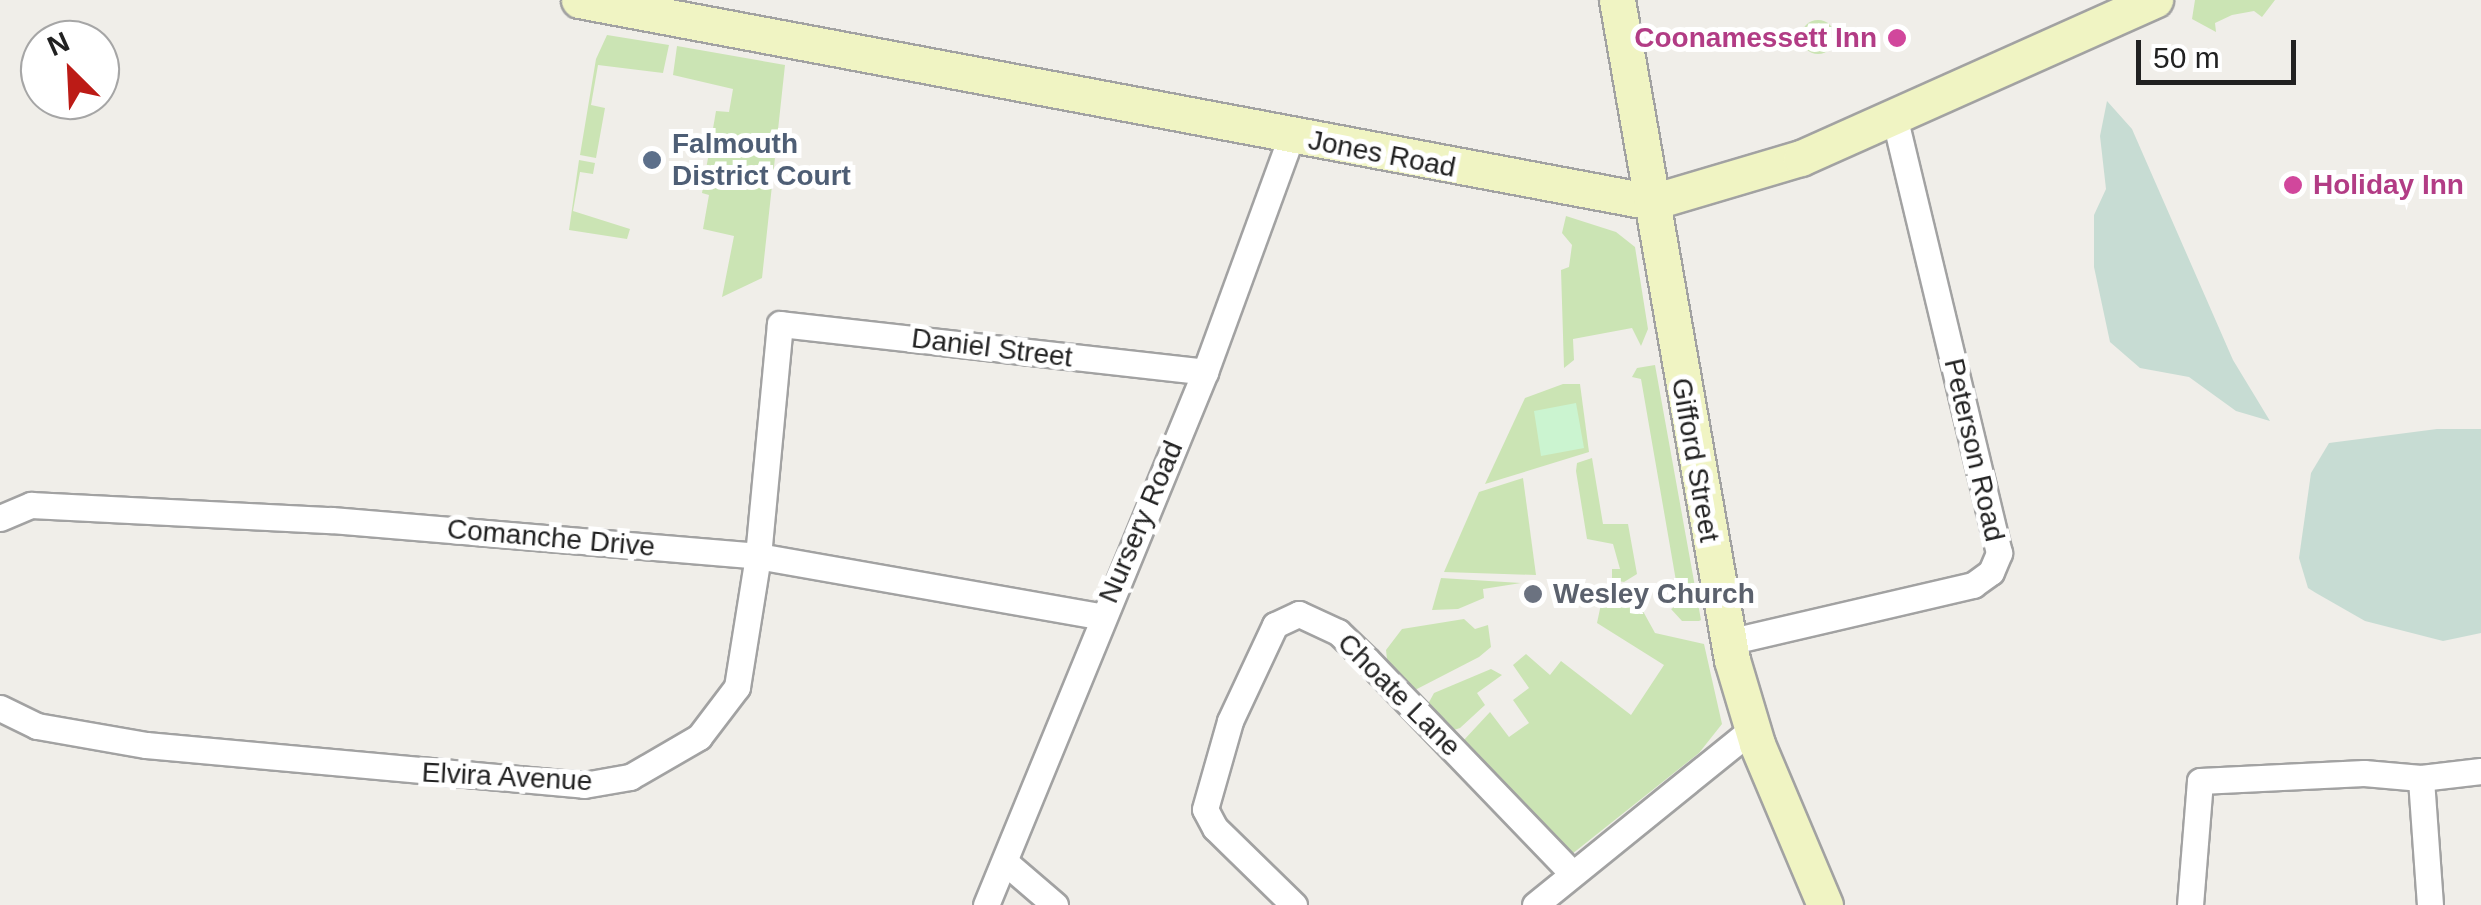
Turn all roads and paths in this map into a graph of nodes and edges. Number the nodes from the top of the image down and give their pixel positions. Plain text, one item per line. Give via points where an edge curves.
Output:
1 (579, 0) edge
2 (1616, 0) edge
3 (2155, 0) edge
4 (645, 6) edge
5 (1895, 120) junction
6 (1291, 136) junction
7 (1652, 202) junction
8 (780, 324) joint
9 (1205, 372) junction
10 (0, 518) edge
11 (758, 556) junction
12 (1100, 616) junction
13 (1728, 642) junction
14 (0, 708) edge
15 (1752, 729) junction
16 (2481, 771) edge
17 (2421, 778) junction
18 (1005, 862) junction
19 (1571, 872) junction
20 (986, 905) edge
21 (1056, 905) edge
22 (1294, 905) edge
23 (1535, 905) edge
24 (1826, 905) edge
25 (2190, 905) edge
26 (2430, 905) edge

1 - 4 main road, Jones Road
2 - 7 main road, Gifford Street
3 - 5 main road, Jones Road
4 - 6 main road, Jones Road
5 - 7 main road, Jones Road via 1726,183
5 - 13 street, Peterson Road via 1999,553 1992,572 1974,585
6 - 7 main road, Jones Road
6 - 9 street, Nursery Road
7 - 13 main road, Gifford Street
8 - 9 street, Daniel Street
8 - 11 street, Elvira Avenue
9 - 12 street, Nursery Road
10 - 11 street, Comanche Drive via 31,505 276,517
11 - 12 street, Comanche Drive
11 - 14 street, Elvira Avenue via 744,662 729,703 677,753 608,782 362,768 146,745 37,726
12 - 18 street, Nursery Road
13 - 15 main road, Gifford Street
15 - 19 street
15 - 24 main road, Gifford Street
16 - 17 street
17 - 25 street via 2364,773 2200,781
17 - 26 street
18 - 20 street, Nursery Road
18 - 21 street
19 - 22 street, Choate Lane via 1348,641 1299,614 1274,626 1230,721 1205,808 1215,828
19 - 23 street

